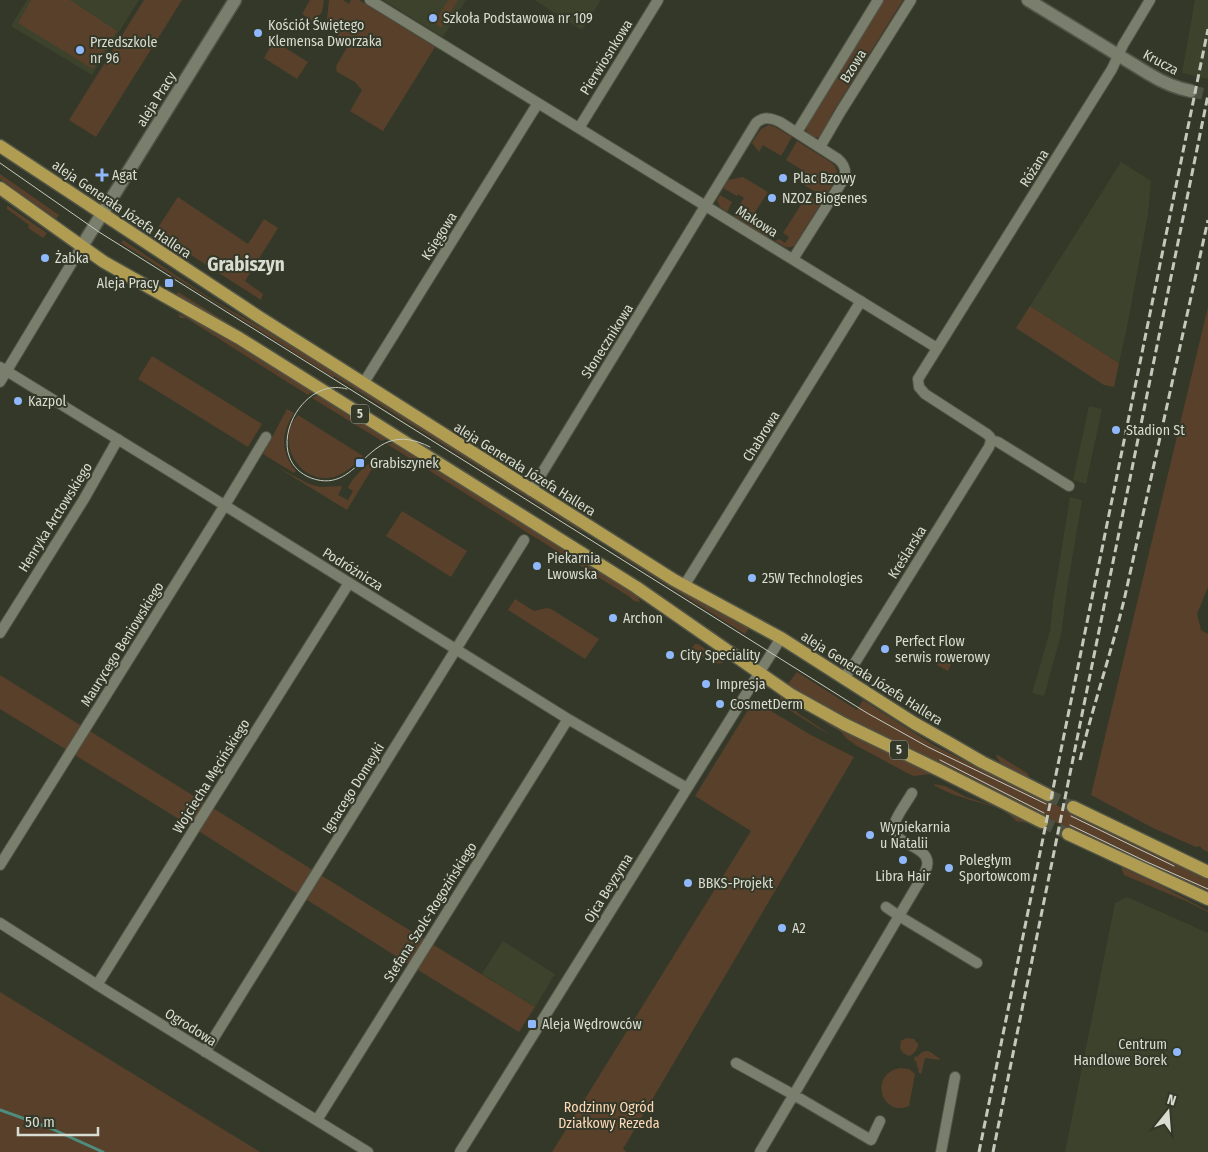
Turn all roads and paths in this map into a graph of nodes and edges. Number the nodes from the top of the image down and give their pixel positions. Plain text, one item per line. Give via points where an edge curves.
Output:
1 (235, 0) edge
2 (370, 0) edge
3 (658, 0) edge
4 (878, 0) edge
5 (911, 0) edge
6 (1028, 0) edge
7 (1150, 0) edge
8 (1118, 56) junction
9 (1191, 91) tunnel mouth
10 (538, 103) junction
11 (579, 128) junction
12 (797, 132) junction
13 (0, 146) edge
14 (820, 147) junction
15 (0, 188) edge
16 (706, 206) junction
17 (103, 213) junction
18 (82, 246) junction
19 (793, 259) junction
20 (861, 300) junction
21 (937, 348) junction
22 (3, 369) edge
23 (0, 382) edge
24 (363, 384) junction
25 (266, 437) dead end
26 (118, 439) junction
27 (991, 440) junction
28 (1069, 486) dead end
29 (531, 490) junction
30 (225, 505) junction
31 (524, 540) dead end
32 (349, 583) junction
33 (684, 586) junction
34 (0, 633) edge
35 (781, 638) junction
36 (455, 650) junction
37 (759, 672) junction
38 (844, 678) junction
39 (568, 720) junction
40 (687, 788) junction
41 (912, 793) dead end
42 (1048, 795) tunnel mouth
43 (1073, 807) tunnel mouth
44 (1042, 822) tunnel mouth
45 (1068, 834) tunnel mouth
46 (0, 865) edge
47 (1208, 872) edge
48 (1208, 899) edge
49 (886, 907) dead end
50 (900, 916) junction
51 (0, 923) edge
52 (978, 963) dead end
53 (98, 985) junction
54 (205, 1052) junction
55 (736, 1063) dead end
56 (955, 1077) dead end
57 (794, 1095) junction
58 (317, 1120) junction
59 (880, 1121) dead end
60 (368, 1152) edge
61 (460, 1152) edge
62 (760, 1152) edge
63 (941, 1152) edge

1 - 17 street, aleja Pracy
2 - 10 street, Makowa
3 - 11 street, Pierwiosnkowa
4 - 12 street, Bzowa
5 - 14 street, Bzowa
6 - 8 street, Krucza
7 - 8 street, Różana
8 - 9 street, Krucza via 1164,82
8 - 21 street, Różana
10 - 11 street, Makowa
10 - 24 street, Księgowa
11 - 16 street, Makowa
12 - 14 street
12 - 16 street via 772,118 760,120
13 - 17 main road, aleja Generała Józefa Hallera / 5
14 - 19 street via 842,162 845,177
15 - 18 main road, 5
16 - 19 street, Makowa
16 - 29 street, Słonecznikowa
17 - 18 street, aleja Pracy
17 - 24 main road, aleja Generała Józefa Hallera / 5
18 - 22 street
18 - 37 main road, 5 via 104,262 239,338 636,586
19 - 20 street, Makowa
20 - 21 street, Makowa
20 - 33 street, Chabrowa
21 - 27 street via 918,379 921,391 990,436
22 - 23 street
22 - 26 street, Podróżnicza
24 - 29 main road, aleja Generała Józefa Hallera / 5
25 - 30 street, Maurycego Beniowskiego
26 - 30 street, Podróżnicza
26 - 34 street, Henryka Arctowskiego
27 - 28 street
27 - 38 street, Kreślarska
29 - 33 main road, aleja Generała Józefa Hallera / 5
30 - 32 street, Podróżnicza
30 - 46 street, Maurycego Beniowskiego
31 - 36 street, Ignacego Domeyki
32 - 36 street, Podróżnicza
32 - 53 street, Wojciecha Męcińskiego
33 - 35 main road, aleja Generała Józefa Hallera / 5
35 - 37 street, Ojca Beyzyma
35 - 38 main road, aleja Generała Józefa Hallera / 5
36 - 39 street, Podróżnicza
36 - 54 street, Ignacego Domeyki
37 - 40 street, Ojca Beyzyma
37 - 44 main road, 5 via 837,721
38 - 42 main road, aleja Generała Józefa Hallera / 5 via 982,762
39 - 40 street, Podróżnicza
39 - 58 street, Stefana Szolc-Rogozińskiego
40 - 61 street, Ojca Beyzyma
41 - 50 street via 894,824 894,831 898,838 924,854 928,864
43 - 47 main road
45 - 48 main road
49 - 50 street
50 - 52 street
50 - 57 street
51 - 53 street, Ogrodowa
53 - 54 street, Ogrodowa
54 - 58 street, Ogrodowa
55 - 57 street
56 - 63 street
57 - 59 street via 870,1140
57 - 62 street
58 - 60 street, Ogrodowa

